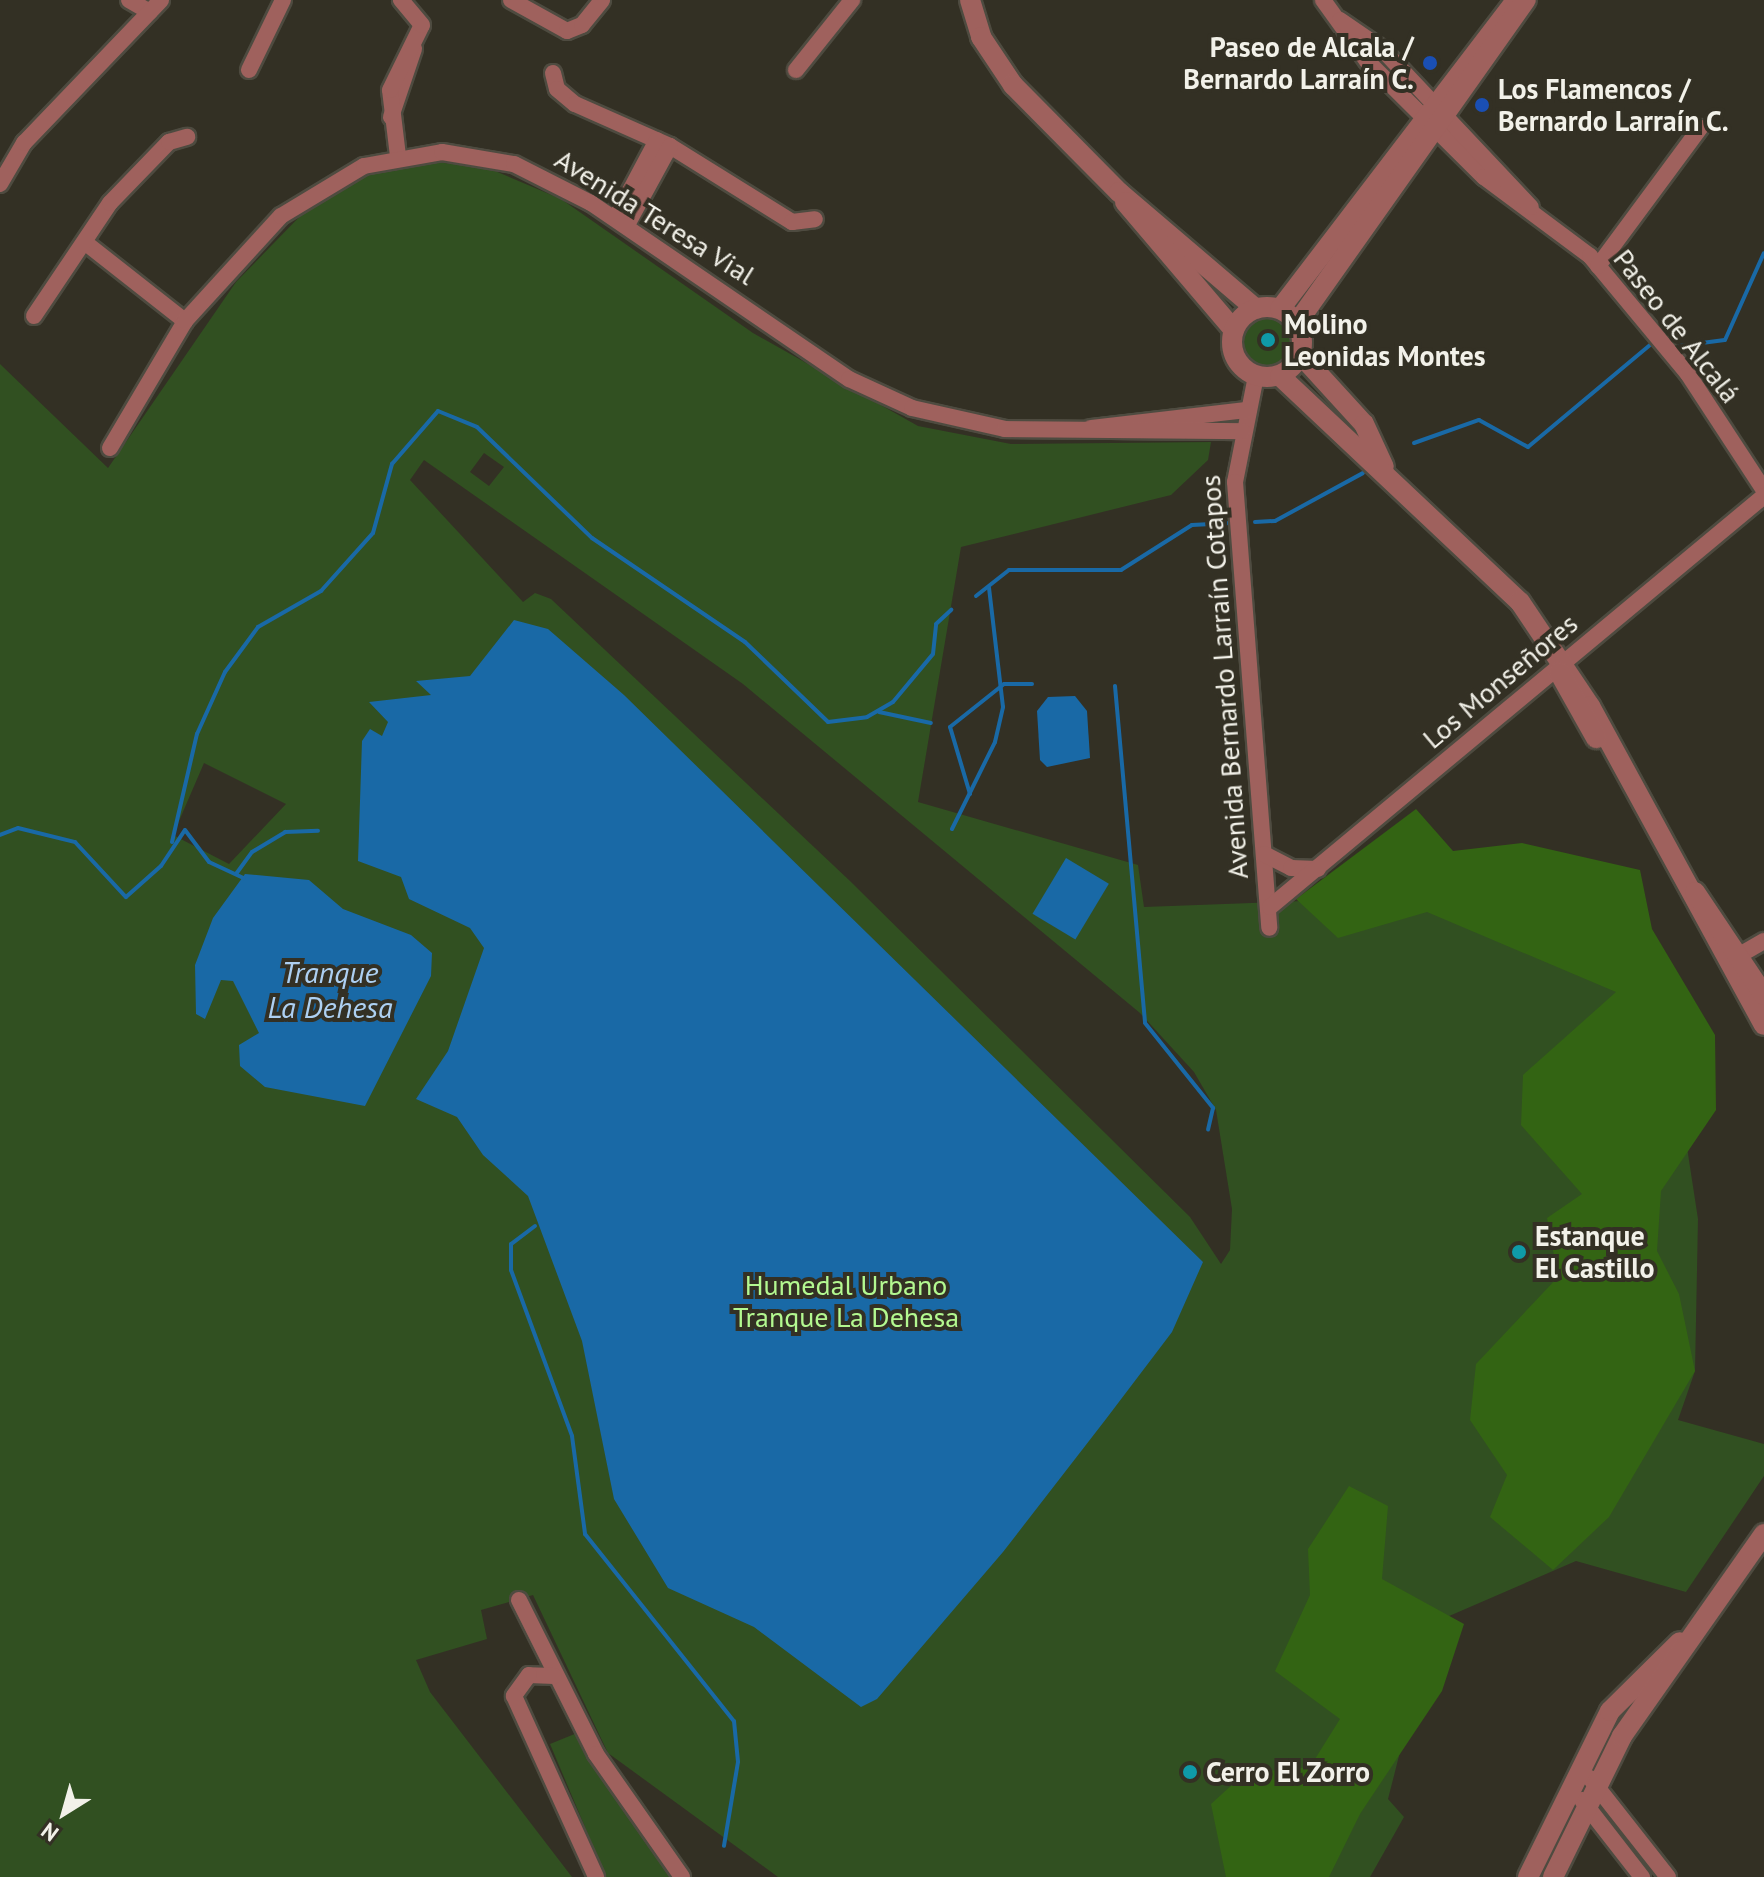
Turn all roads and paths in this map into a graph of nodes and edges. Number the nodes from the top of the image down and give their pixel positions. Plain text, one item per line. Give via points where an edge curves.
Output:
1 (129, 0) edge
2 (283, 0) edge
3 (401, 0) edge
4 (511, 0) edge
5 (602, 0) edge
6 (852, 0) edge
7 (970, 0) edge
8 (1323, 0) edge
9 (1516, 0) edge
10 (1526, 0) edge
11 (156, 6) edge
12 (249, 70) dead end
13 (796, 70) dead end
14 (553, 73) dead end
15 (1436, 116) junction
16 (1700, 128) dead end
17 (187, 137) dead end
18 (664, 143) junction
19 (398, 156) junction
20 (0, 184) edge
21 (1119, 192) junction
22 (1368, 208) junction
23 (815, 219) dead end
24 (622, 221) junction
25 (87, 244) junction
26 (1598, 266) junction
27 (1256, 309) junction
28 (1280, 309) junction
29 (34, 316) dead end
30 (185, 321) junction
31 (1297, 323) junction
32 (1234, 330) junction
33 (1301, 355) junction
34 (1256, 376) junction
35 (1280, 376) junction
36 (1247, 410) junction
37 (1085, 429) junction
38 (1242, 431) junction
39 (110, 448) dead end
40 (1384, 467) junction
41 (1764, 493) edge
42 (1559, 664) junction
43 (1264, 854) junction
44 (1318, 869) junction
45 (1270, 907) junction
46 (1269, 928) dead end
47 (1764, 941) edge
48 (1733, 959) junction
49 (1764, 995) edge
50 (1764, 1025) edge
51 (1764, 1534) edge
52 (519, 1600) dead end
53 (1686, 1637) junction
54 (554, 1676) junction
55 (1579, 1768) junction
56 (1596, 1783) junction
57 (1569, 1787) junction
58 (1586, 1804) junction
59 (1651, 1855) junction
60 (1638, 1872) edge
61 (596, 1877) edge
62 (682, 1877) edge
63 (1528, 1877) edge
64 (1553, 1877) edge
65 (1668, 1877) edge

1 - 11 street
2 - 12 street
3 - 19 street via 422,19 391,117
4 - 5 street via 572,30
6 - 13 street
7 - 21 street via 998,66
8 - 15 street, Paseo de Alcalá
9 - 15 street
10 - 15 street
11 - 20 street via 24,143
14 - 18 street via 557,89 575,104
15 - 22 street
15 - 26 street, Paseo de Alcalá
16 - 26 street
17 - 25 street via 169,142 116,196
18 - 23 street via 792,222
18 - 24 street
19 - 24 street, Avenida Teresa Vial via 442,152 500,160
19 - 30 street, Avenida Teresa Vial via 347,173 297,203
21 - 27 street
21 - 32 street
22 - 28 street
22 - 31 street
24 - 37 street, Avenida Teresa Vial via 876,394 985,427
25 - 29 street
25 - 30 street
26 - 41 street, Paseo de Alcalá via 1688,374
27 - 28 street
27 - 32 street
28 - 31 street
30 - 39 street, Avenida Teresa Vial
31 - 33 street
32 - 34 street via 1235,358
33 - 35 street
33 - 40 street via 1364,424
34 - 35 street
34 - 36 street, Avenida Bernardo Larraín Cotapos
35 - 40 street
36 - 37 street, Avenida Teresa Vial via 1129,418
36 - 38 street, Avenida Bernardo Larraín Cotapos
37 - 38 street, Avenida Teresa Vial
38 - 43 street, Avenida Bernardo Larraín Cotapos via 1235,482
40 - 42 street via 1509,587
41 - 42 street, Los Monseñores
42 - 44 street, Los Monseñores
42 - 48 street via 1590,706 1605,745
43 - 44 street via 1291,868
43 - 45 street, Avenida Bernardo Larraín Cotapos
44 - 45 street, Los Monseñores
45 - 46 street, Avenida Bernardo Larraín Cotapos
47 - 48 street
48 - 49 street
48 - 50 street
51 - 53 street
52 - 54 street
53 - 55 street via 1628,1687
53 - 56 street
54 - 61 street via 529,1675 514,1696
54 - 62 street via 603,1765
55 - 56 street
55 - 57 street
56 - 58 street
56 - 59 street
57 - 58 street
57 - 63 street
58 - 60 street
58 - 64 street
59 - 60 street
59 - 65 street

